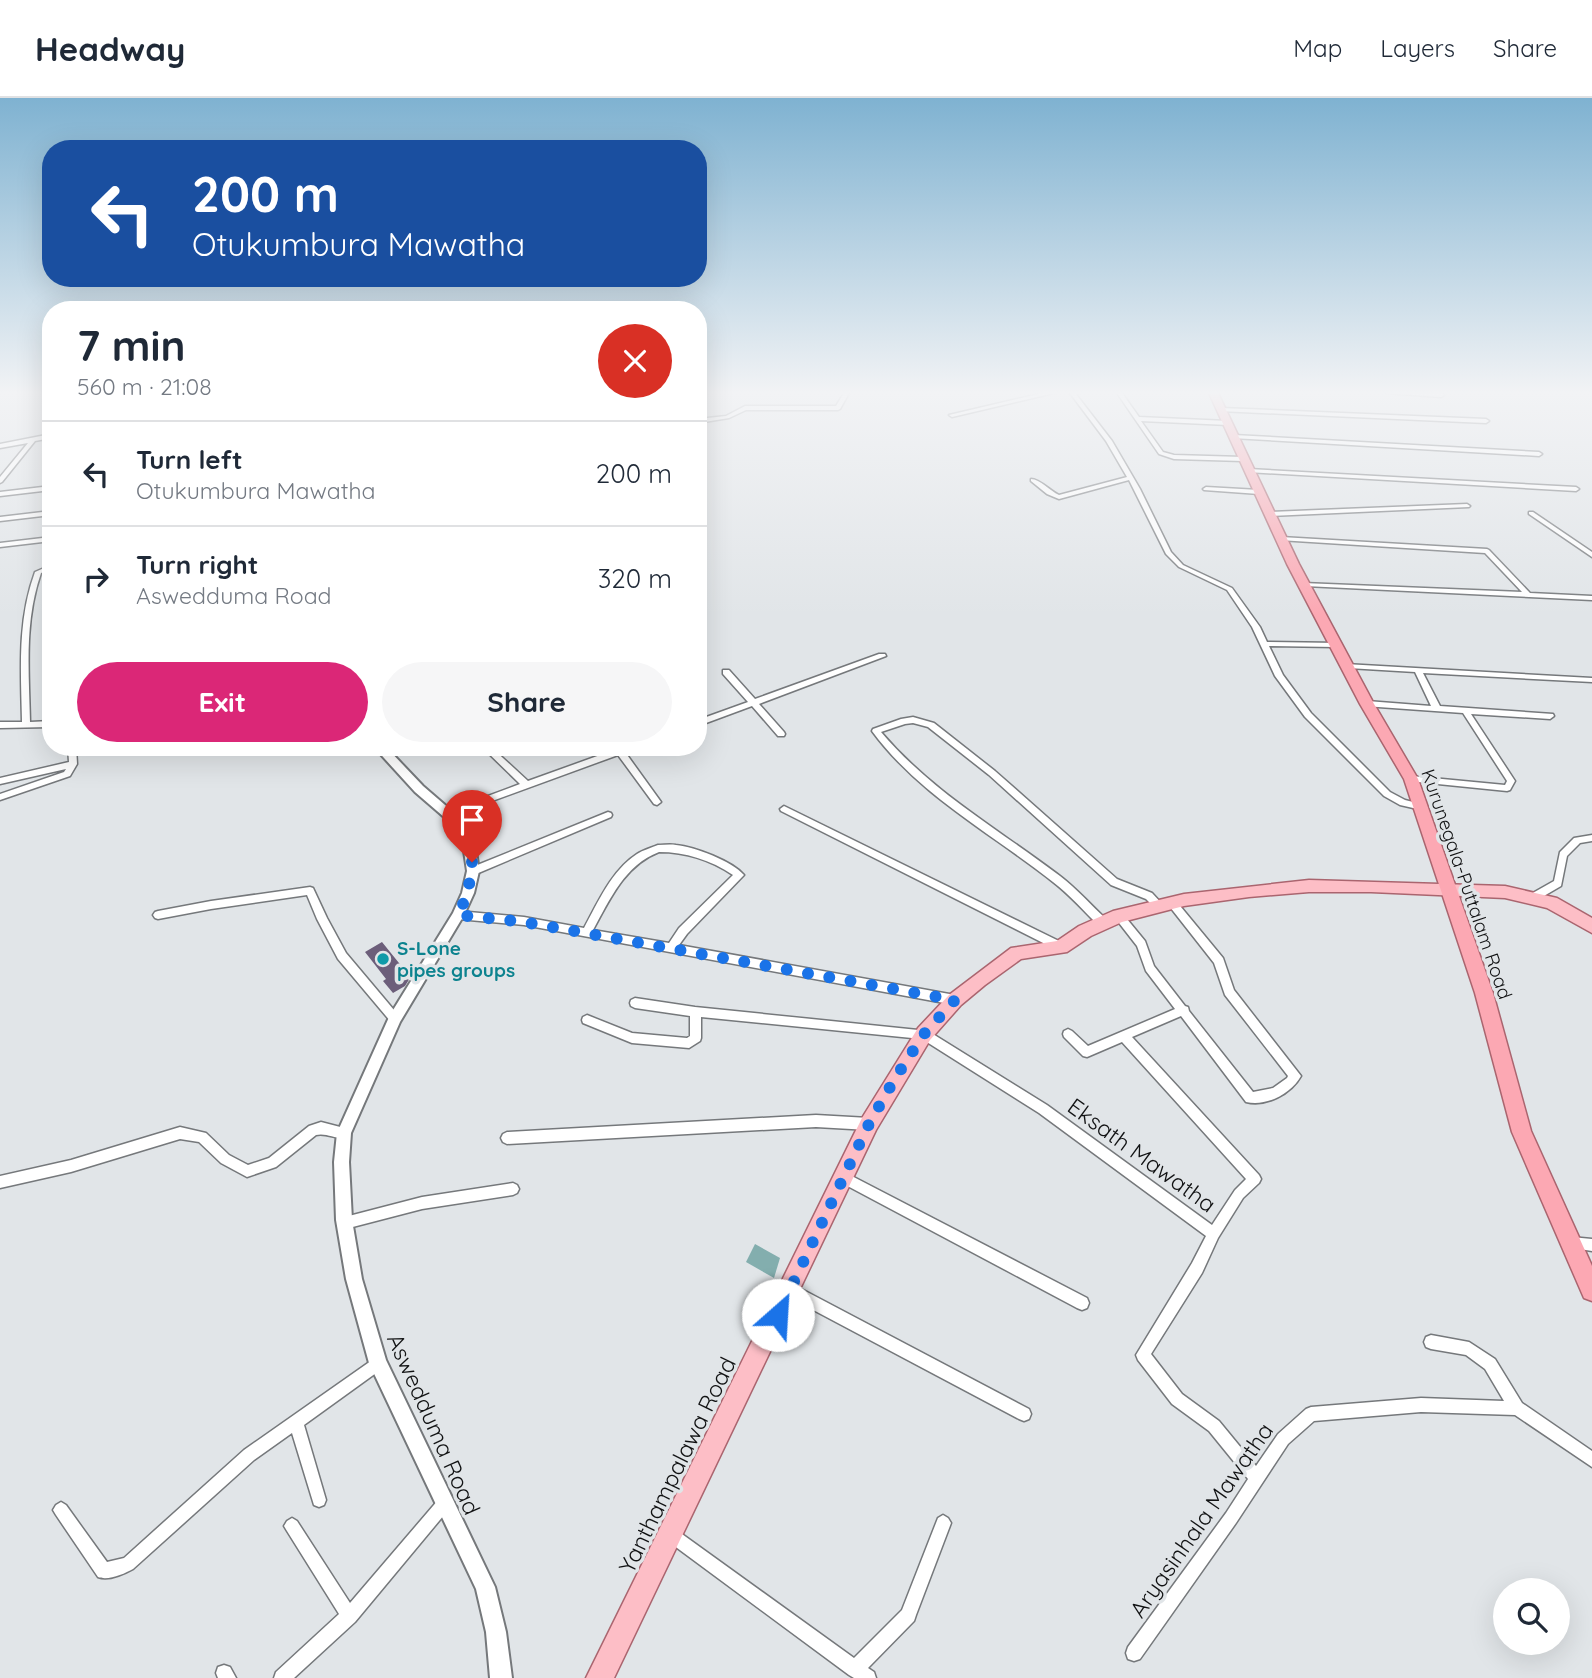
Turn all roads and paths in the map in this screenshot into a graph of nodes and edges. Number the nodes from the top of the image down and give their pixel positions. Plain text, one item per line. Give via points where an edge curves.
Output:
1 (11, 467) edge
2 (1123, 467) edge
3 (1247, 467) edge
4 (1249, 471) junction
5 (1129, 478) junction
6 (1033, 480) dead end
7 (0, 481) edge
8 (42, 489) edge
9 (1206, 489) dead end
10 (1576, 489) dead end
11 (1259, 492) junction
12 (0, 494) edge
13 (1468, 506) dead end
14 (1531, 513) dead end
15 (42, 514) edge
16 (1269, 514) junction
17 (0, 519) edge
18 (1281, 539) junction
19 (42, 540) edge
20 (0, 545) edge
21 (1592, 555) edge
22 (42, 570) edge
23 (1305, 584) junction
24 (1528, 595) junction
25 (1592, 598) edge
26 (1264, 644) junction
27 (1336, 645) junction
28 (882, 656) dead end
29 (1348, 666) junction
30 (1418, 671) junction
31 (726, 672) dead end
32 (1592, 680) edge
33 (751, 703) junction
34 (1367, 704) junction
35 (1437, 709) junction
36 (1465, 710) junction
37 (1550, 716) dead end
38 (707, 720) edge
39 (42, 724) edge
40 (0, 725) edge
41 (26, 725) junction
42 (781, 734) dead end
43 (73, 756) edge
44 (388, 756) edge
45 (496, 756) edge
46 (600, 756) edge
47 (623, 756) edge
48 (73, 764) junction
49 (1411, 779) junction
50 (0, 780) edge
51 (527, 785) junction
52 (0, 797) edge
53 (657, 802) dead end
54 (1422, 807) junction
55 (784, 809) dead end
56 (448, 814) junction
57 (608, 815) dead end
58 (1592, 838) edge
59 (473, 871) junction
60 (1450, 888) junction
61 (1534, 897) junction
62 (1166, 905) junction
63 (158, 915) dead end
64 (458, 915) junction
65 (1111, 920) junction
66 (1592, 926) edge
67 (586, 933) junction
68 (1061, 947) junction
69 (671, 948) junction
70 (955, 1000) junction
71 (635, 1003) dead end
72 (1184, 1010) junction
73 (695, 1012) junction
74 (395, 1019) junction
75 (587, 1020) dead end
76 (924, 1034) junction
77 (1068, 1034) dead end
78 (1125, 1037) junction
79 (869, 1124) junction
80 (344, 1133) junction
81 (507, 1138) dead end
82 (844, 1178) junction
83 (0, 1182) edge
84 (513, 1189) dead end
85 (345, 1223) junction
86 (1214, 1234) junction
87 (1570, 1243) junction
88 (1592, 1245) edge
89 (790, 1290) junction
90 (1592, 1290) edge
91 (1082, 1303) dead end
92 (1431, 1342) dead end
93 (379, 1363) junction
94 (1517, 1408) junction
95 (1024, 1414) dead end
96 (296, 1423) junction
97 (1592, 1460) edge
98 (1257, 1479) junction
99 (319, 1500) dead end
100 (444, 1504) junction
101 (61, 1510) dead end
102 (943, 1523) dead end
103 (292, 1526) dead end
104 (670, 1534) junction
105 (349, 1616) junction
106 (1134, 1653) dead end
107 (861, 1673) edge
108 (282, 1678) edge
109 (501, 1678) edge
110 (600, 1678) edge

1 - 7 street
2 - 5 street
3 - 4 highway, Kurunegala-Puttalam Road
4 - 10 street
4 - 11 highway, Kurunegala-Puttalam Road
5 - 6 street via 1059,496
5 - 26 street via 1168,553 1181,566 1230,589
8 - 12 street
9 - 11 street
11 - 16 highway, Kurunegala-Puttalam Road
13 - 16 street
14 - 21 street
15 - 17 street
16 - 18 highway, Kurunegala-Puttalam Road
18 - 23 highway, Kurunegala-Puttalam Road
18 - 24 street via 1487,551
19 - 20 street
22 - 41 street via 31,591 27,626
23 - 24 street
23 - 27 highway, Kurunegala-Puttalam Road
24 - 25 street
26 - 27 street
26 - 54 street via 1279,676 1308,715 1362,772 1394,799
27 - 29 highway, Kurunegala-Puttalam Road
28 - 33 street
29 - 30 street
29 - 34 highway, Kurunegala-Puttalam Road
30 - 32 street
30 - 35 street
31 - 33 street
33 - 38 street
33 - 42 street
34 - 35 street
34 - 49 highway, Kurunegala-Puttalam Road
35 - 36 street
36 - 37 street
36 - 49 street via 1511,781 1507,788
39 - 41 street
40 - 41 street
43 - 48 street
44 - 56 street
45 - 51 street
46 - 51 street
47 - 53 street
48 - 50 street
48 - 52 street via 67,774
49 - 54 highway, Kurunegala-Puttalam Road
51 - 56 street
54 - 60 highway, Kurunegala-Puttalam Road
55 - 68 street
56 - 59 street via 470,851
57 - 59 street
58 - 61 street via 1577,839 1563,855 1558,883
59 - 64 street, Aswedduma Road
60 - 61 main road, Yanthampalawa Road
60 - 62 main road, Yanthampalawa Road via 1309,886
60 - 87 highway, Kurunegala-Puttalam Road via 1522,1132
61 - 66 main road, Yanthampalawa Road
62 - 65 main road, Yanthampalawa Road
62 - 65 street via 1114,882 931,725 913,720 876,731 934,787
62 - 72 street via 1219,961 1229,992 1295,1076 1289,1087 1268,1096 1250,1097
63 - 74 street via 310,891 342,956
64 - 67 street
64 - 74 street, Aswedduma Road
65 - 68 main road, Yanthampalawa Road
65 - 72 street via 1141,944 1150,968
67 - 69 street
67 - 69 street via 636,856 669,845 681,847 739,875
68 - 70 main road, Yanthampalawa Road via 1017,953
69 - 70 street
70 - 76 main road, Yanthampalawa Road
71 - 73 street
72 - 78 street
73 - 75 street via 696,1038 689,1043 632,1038
73 - 76 street
74 - 80 street, Aswedduma Road
76 - 79 main road, Yanthampalawa Road
76 - 86 street, Eksath Mawatha via 1043,1109
77 - 78 street via 1087,1052
78 - 86 street via 1255,1179 1239,1194
79 - 81 street via 816,1121
79 - 82 main road, Yanthampalawa Road
80 - 83 street via 313,1130 272,1163 247,1171 225,1159 202,1137 180,1133
80 - 85 street, Aswedduma Road
82 - 89 main road, Yanthampalawa Road
82 - 91 street
84 - 85 street via 422,1203
85 - 93 street, Aswedduma Road via 360,1300
86 - 98 street, Eksath Mawatha via 1143,1355 1177,1399 1213,1426
87 - 88 street
87 - 90 highway, Kurunegala-Puttalam Road
89 - 95 street
89 - 104 main road, Yanthampalawa Road
92 - 94 street via 1469,1349 1490,1364
93 - 96 street
93 - 100 street, Aswedduma Road
94 - 97 street
94 - 98 street, Aryasinhala Mawatha via 1421,1405 1311,1414 1283,1439
96 - 99 street
96 - 101 street via 249,1455 128,1564 104,1572
98 - 106 street, Aryasinhala Mawatha
100 - 105 street
100 - 109 street, Aswedduma Road via 493,1610
102 - 107 street via 908,1615
103 - 105 street
104 - 107 street
104 - 110 main road, Yanthampalawa Road
105 - 108 street

